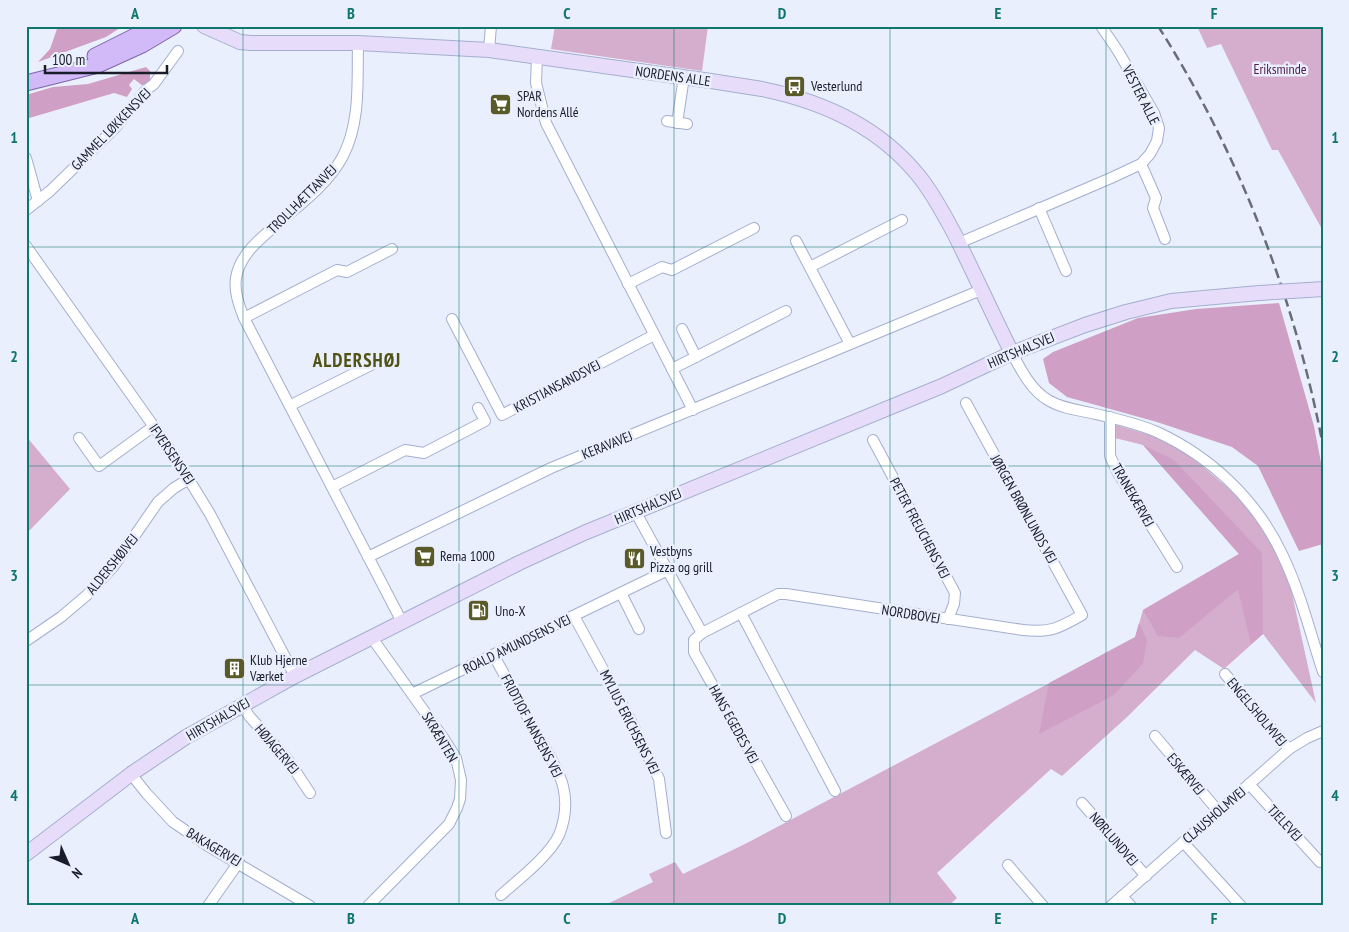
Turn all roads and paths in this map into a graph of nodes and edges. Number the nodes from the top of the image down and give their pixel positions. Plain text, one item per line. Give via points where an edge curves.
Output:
1 (151, 26) edge
2 (174, 26) edge
3 (204, 26) edge
4 (491, 26) edge
5 (1101, 26) edge
6 (358, 43) junction
7 (178, 50) dead end
8 (490, 50) junction
9 (537, 56) junction
10 (684, 77) junction
11 (677, 122) dead end
12 (26, 158) edge
13 (1141, 164) junction
14 (38, 201) junction
15 (1039, 208) junction
16 (26, 210) edge
17 (902, 220) dead end
18 (754, 228) dead end
19 (1165, 239) dead end
20 (796, 241) dead end
21 (959, 243) junction
22 (26, 246) edge
23 (392, 249) dead end
24 (810, 267) junction
25 (1066, 270) dead end
26 (628, 284) junction
27 (1323, 289) edge
28 (982, 290) junction
29 (786, 311) dead end
30 (244, 318) junction
31 (452, 319) dead end
32 (682, 328) dead end
33 (654, 335) junction
34 (850, 344) junction
35 (1012, 353) junction
36 (696, 357) junction
37 (381, 360) dead end
38 (672, 370) junction
39 (966, 403) dead end
40 (291, 405) junction
41 (478, 408) dead end
42 (693, 410) junction
43 (1110, 417) junction
44 (154, 426) junction
45 (79, 438) dead end
46 (873, 440) dead end
47 (189, 479) junction
48 (332, 487) junction
49 (635, 511) junction
50 (368, 557) junction
51 (1177, 567) dead end
52 (668, 570) junction
53 (621, 593) junction
54 (740, 613) junction
55 (1082, 615) joint
56 (574, 616) junction
57 (948, 619) junction
58 (402, 622) junction
59 (639, 629) dead end
60 (702, 633) junction
61 (372, 638) junction
62 (26, 641) edge
63 (494, 656) junction
64 (1323, 672) edge
65 (1225, 674) dead end
66 (294, 676) junction
67 (412, 694) junction
68 (242, 706) junction
69 (1323, 731) edge
70 (1155, 736) dead end
71 (1289, 749) junction
72 (131, 774) junction
73 (1249, 784) junction
74 (836, 791) dead end
75 (310, 794) dead end
76 (1082, 803) dead end
77 (1218, 812) junction
78 (786, 816) dead end
79 (666, 833) dead end
80 (1183, 842) junction
81 (26, 854) edge
82 (239, 862) junction
83 (1320, 862) dead end
84 (1008, 865) dead end
85 (1146, 876) junction
86 (501, 895) dead end
87 (1122, 896) junction
88 (208, 906) edge
89 (310, 906) edge
90 (368, 906) edge
91 (1043, 906) edge
92 (1111, 906) edge
93 (1131, 906) edge
94 (1241, 906) edge

1 - 2 main road via 112,48 26,83 98,65
3 - 6 street, NORDENS ALLE via 251,43
4 - 8 street
5 - 13 street, VESTER ALLE via 1149,105 1159,128 1157,141
6 - 8 street, NORDENS ALLE
6 - 30 street, TROLLHÆTTANVEJ via 356,112 348,146 329,176 243,259 236,277 236,295
7 - 14 street, GAMMEL LØKKENSVEJ via 154,84 115,128
8 - 9 street, NORDENS ALLE
9 - 10 street, NORDENS ALLE
9 - 26 street via 536,83 546,123
10 - 11 street
10 - 21 street, NORDENS ALLE via 791,95 862,126 918,175
12 - 14 street
13 - 15 street
13 - 19 street via 1156,198 1153,208
14 - 16 street, GAMMEL LØKKENSVEJ
15 - 21 street
15 - 25 street
17 - 24 street
18 - 26 street via 672,270 662,267
20 - 24 street
21 - 28 street, NORDENS ALLE
22 - 44 street, IFVERSENSVEJ
23 - 30 street via 347,272 337,270
24 - 34 street
26 - 33 street
27 - 35 street, HIRTSHALSVEJ, bridge via 1172,301 1085,325
28 - 34 street, KERAVAVEJ
28 - 35 street, NORDENS ALLE
29 - 36 street
30 - 40 street, TROLLHÆTTANVEJ
31 - 33 street, KRISTIANSANDSVEJ via 502,415
32 - 36 street
33 - 38 street
34 - 42 street, KERAVAVEJ
35 - 43 street via 1027,380 1047,400 1059,406
35 - 49 street, HIRTSHALSVEJ via 942,386
36 - 38 street
37 - 40 street
38 - 42 street
39 - 55 street, JØRGEN BRØNLUNDS VEJ
40 - 48 street, TROLLHÆTTANVEJ
41 - 48 street via 485,421 424,453 405,450
42 - 50 street, KERAVAVEJ via 551,468
43 - 51 street, TRANEKÆRVEJ via 1110,456
43 - 64 street via 1156,432 1190,450 1219,471 1244,496 1264,522 1285,560
44 - 45 street via 99,466
44 - 47 street, IFVERSENSVEJ
46 - 57 street, PETER FREUCHENS VEJ via 955,593
47 - 62 street, ALDERSHØJVEJ via 158,502 113,567 87,595 62,617
47 - 66 street, IFVERSENSVEJ
48 - 50 street, TROLLHÆTTANVEJ
49 - 52 street
49 - 58 street, HIRTSHALSVEJ via 519,563
50 - 58 street, TROLLHÆTTANVEJ
52 - 53 street, ROALD AMUNDSENS VEJ
52 - 60 street
53 - 56 street, ROALD AMUNDSENS VEJ
53 - 59 street
54 - 57 street, NORDBOVEJ via 770,596 786,594
54 - 60 street, NORDBOVEJ
54 - 74 street
55 - 57 street, NORDBOVEJ via 1058,628 1040,632
56 - 63 street, ROALD AMUNDSENS VEJ
56 - 79 street, MYLIUS ERICHSENS VEJ via 659,778
58 - 61 street, HIRTSHALSVEJ
60 - 78 street, HANS EGEDES VEJ via 694,640 694,652
61 - 66 street, HIRTSHALSVEJ
61 - 67 street, SKRÆNTEN
63 - 67 street, ROALD AMUNDSENS VEJ
63 - 86 street, FRIDTJOF NANSENS VEJ via 563,785 565,809 558,836 541,858
65 - 71 street, ENGELSHOLMVEJ
66 - 68 street, HIRTSHALSVEJ
67 - 90 street, SKRÆNTEN via 456,758 461,780 460,799 444,830
68 - 72 street, HIRTSHALSVEJ via 186,737
68 - 75 street, HØJAGERVEJ via 288,760
69 - 71 street, CLAUSHOLMVEJ
70 - 77 street, ESKÆRVEJ
71 - 73 street, CLAUSHOLMVEJ
72 - 81 street, HIRTSHALSVEJ
72 - 82 street, BAKAGERVEJ via 173,822
73 - 77 street, CLAUSHOLMVEJ
73 - 83 street, TJELEVEJ
76 - 85 street, NØRLUNDVEJ
77 - 80 street, CLAUSHOLMVEJ
80 - 85 street, CLAUSHOLMVEJ
80 - 94 street
82 - 88 street
82 - 89 street, BAKAGERVEJ
84 - 91 street
85 - 87 street, CLAUSHOLMVEJ
87 - 92 street, CLAUSHOLMVEJ
87 - 93 street

